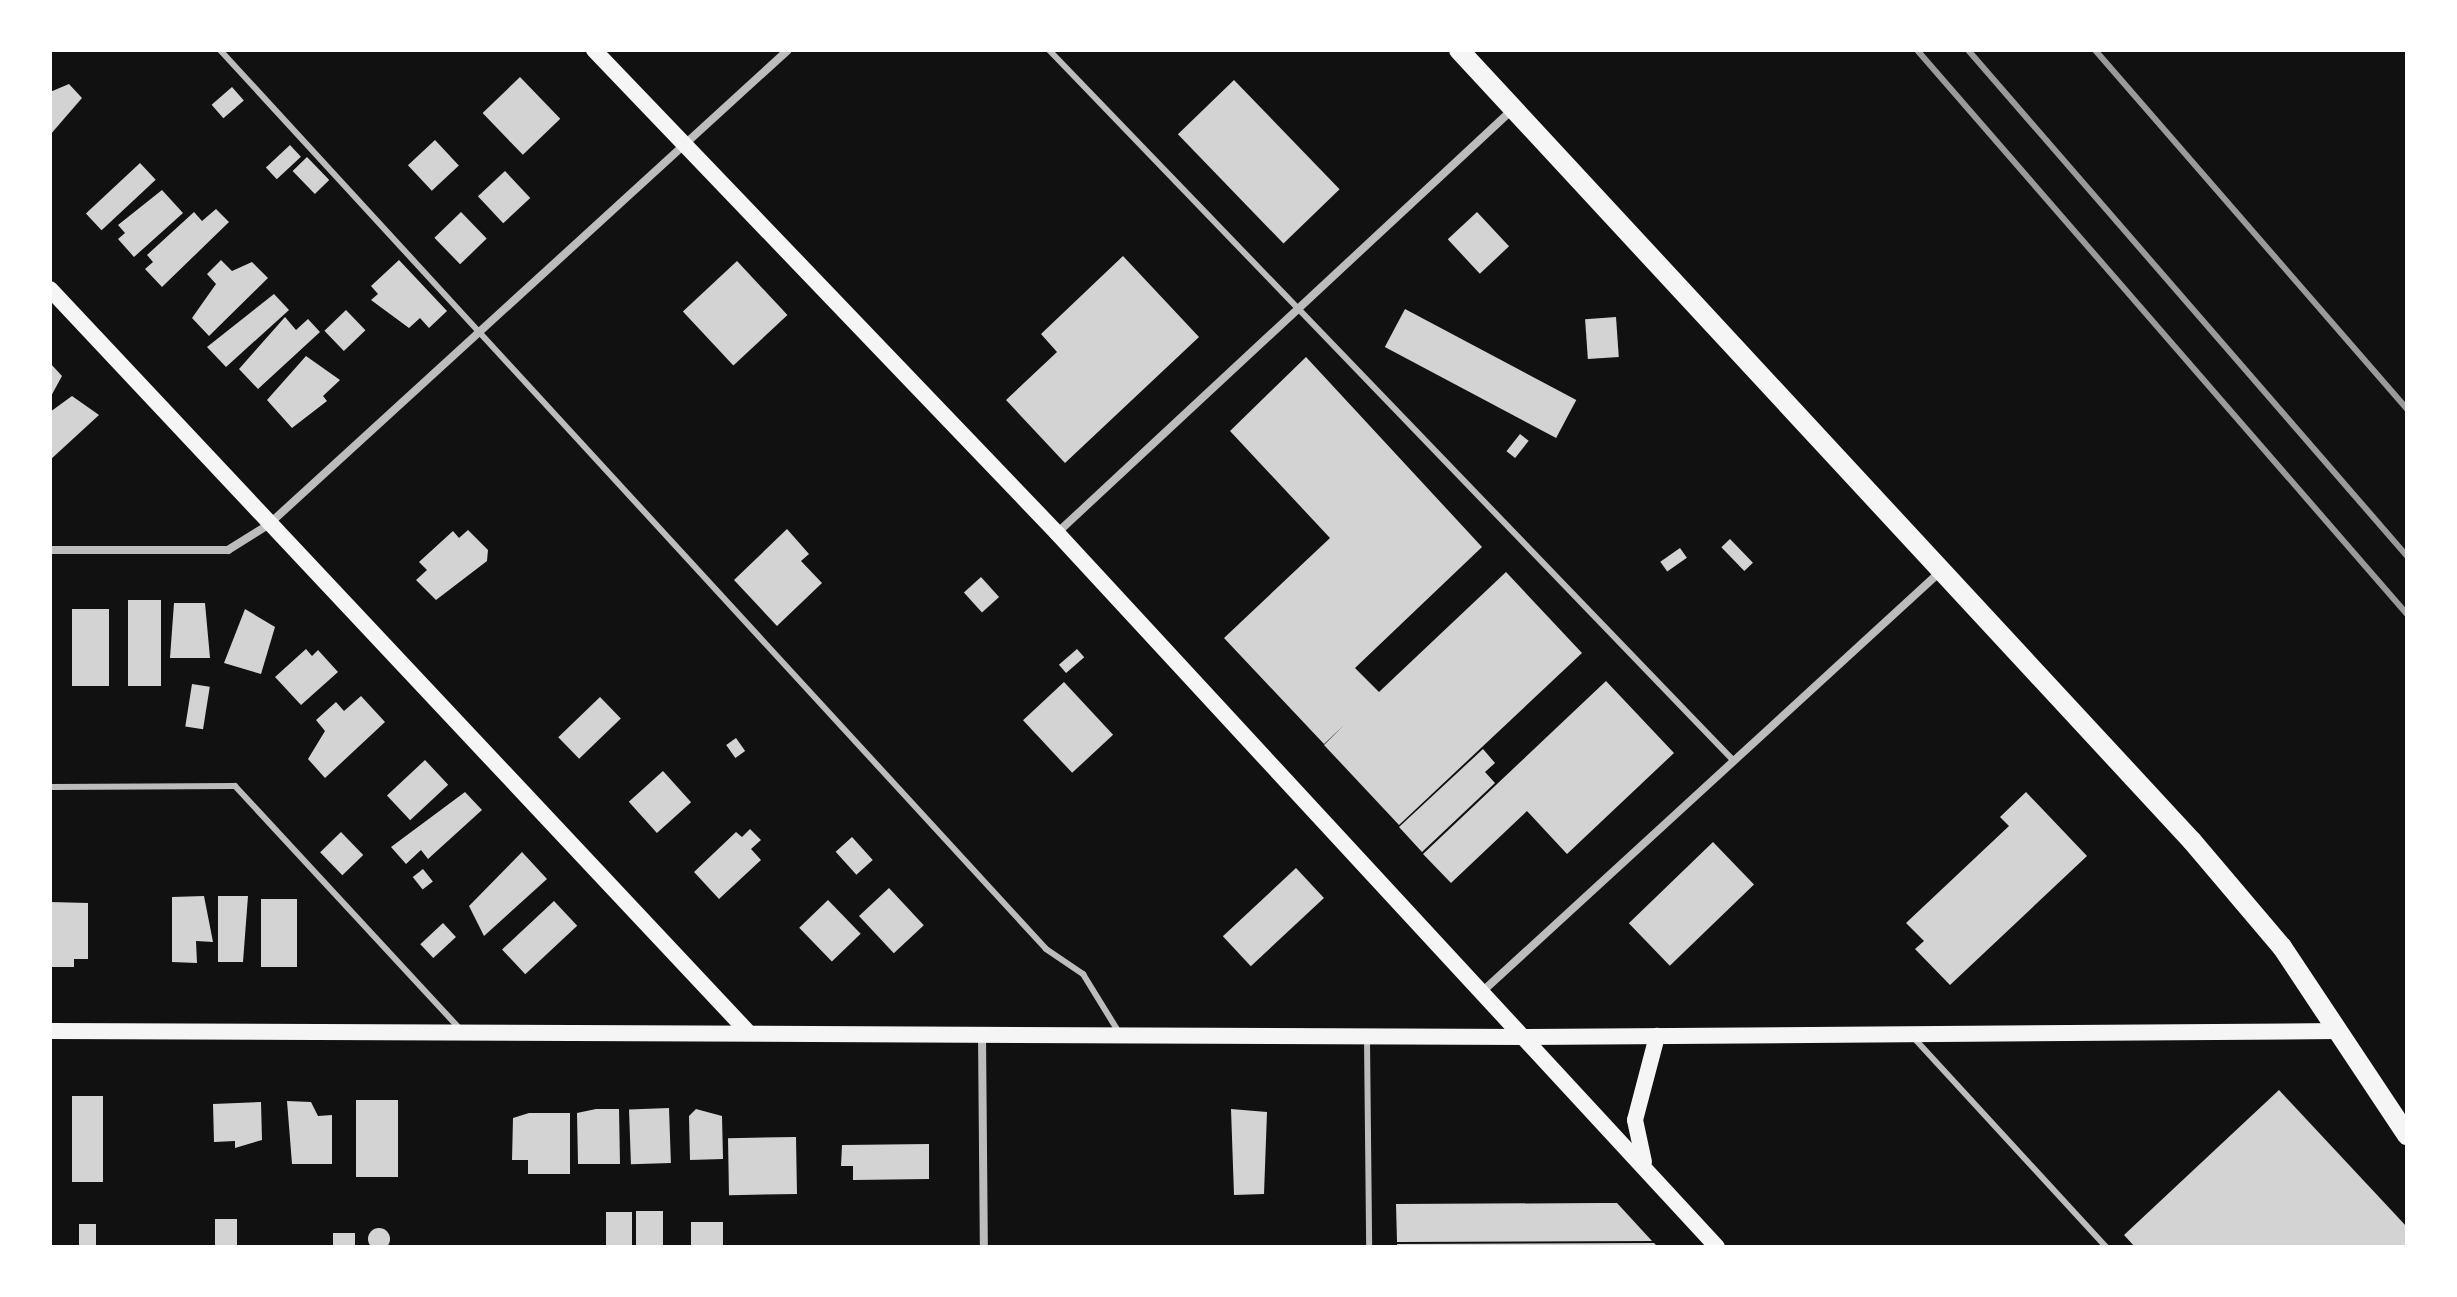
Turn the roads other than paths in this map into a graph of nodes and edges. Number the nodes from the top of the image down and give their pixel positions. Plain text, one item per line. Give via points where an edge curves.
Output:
1 (220, 50) edge
2 (594, 50) edge
3 (788, 50) edge
4 (1049, 50) edge
5 (1459, 50) edge
6 (1513, 109) junction
7 (680, 147) junction
8 (50, 289) edge
9 (1296, 309) junction
10 (478, 332) junction
11 (268, 525) junction
12 (1057, 533) junction
13 (50, 550) edge
14 (1942, 571) junction
15 (1734, 761) junction
16 (50, 787) edge
17 (1484, 990) junction
18 (50, 1031) edge
19 (461, 1031) junction
20 (747, 1031) junction
21 (2337, 1031) junction
22 (982, 1033) junction
23 (1120, 1034) junction
24 (1910, 1034) junction
25 (1367, 1036) junction
26 (1657, 1036) junction
27 (1527, 1037) junction
28 (2407, 1135) edge
29 (1645, 1167) junction
30 (984, 1247) edge
31 (1369, 1247) edge
32 (1717, 1247) edge
33 (2106, 1247) edge

1 - 10 lane
2 - 7 main road
3 - 7 street
4 - 9 lane
5 - 6 main road
6 - 9 street
6 - 14 main road
7 - 10 street
7 - 12 main road
8 - 11 main road
9 - 12 street
9 - 15 lane
10 - 11 street
10 - 23 lane via 1046,949 1083,974
11 - 13 street via 228,550
11 - 20 main road
12 - 17 main road
14 - 15 street
14 - 21 main road via 2192,841 2282,947
15 - 17 street
16 - 19 lane via 235,786
17 - 27 main road
18 - 19 main road
19 - 20 main road
20 - 22 main road
21 - 24 main road
21 - 28 main road
22 - 23 main road
22 - 30 street
23 - 25 main road
24 - 26 main road
24 - 33 lane
25 - 27 main road
25 - 31 lane
26 - 27 main road
26 - 29 main road via 1635,1120
27 - 29 main road
29 - 32 main road

